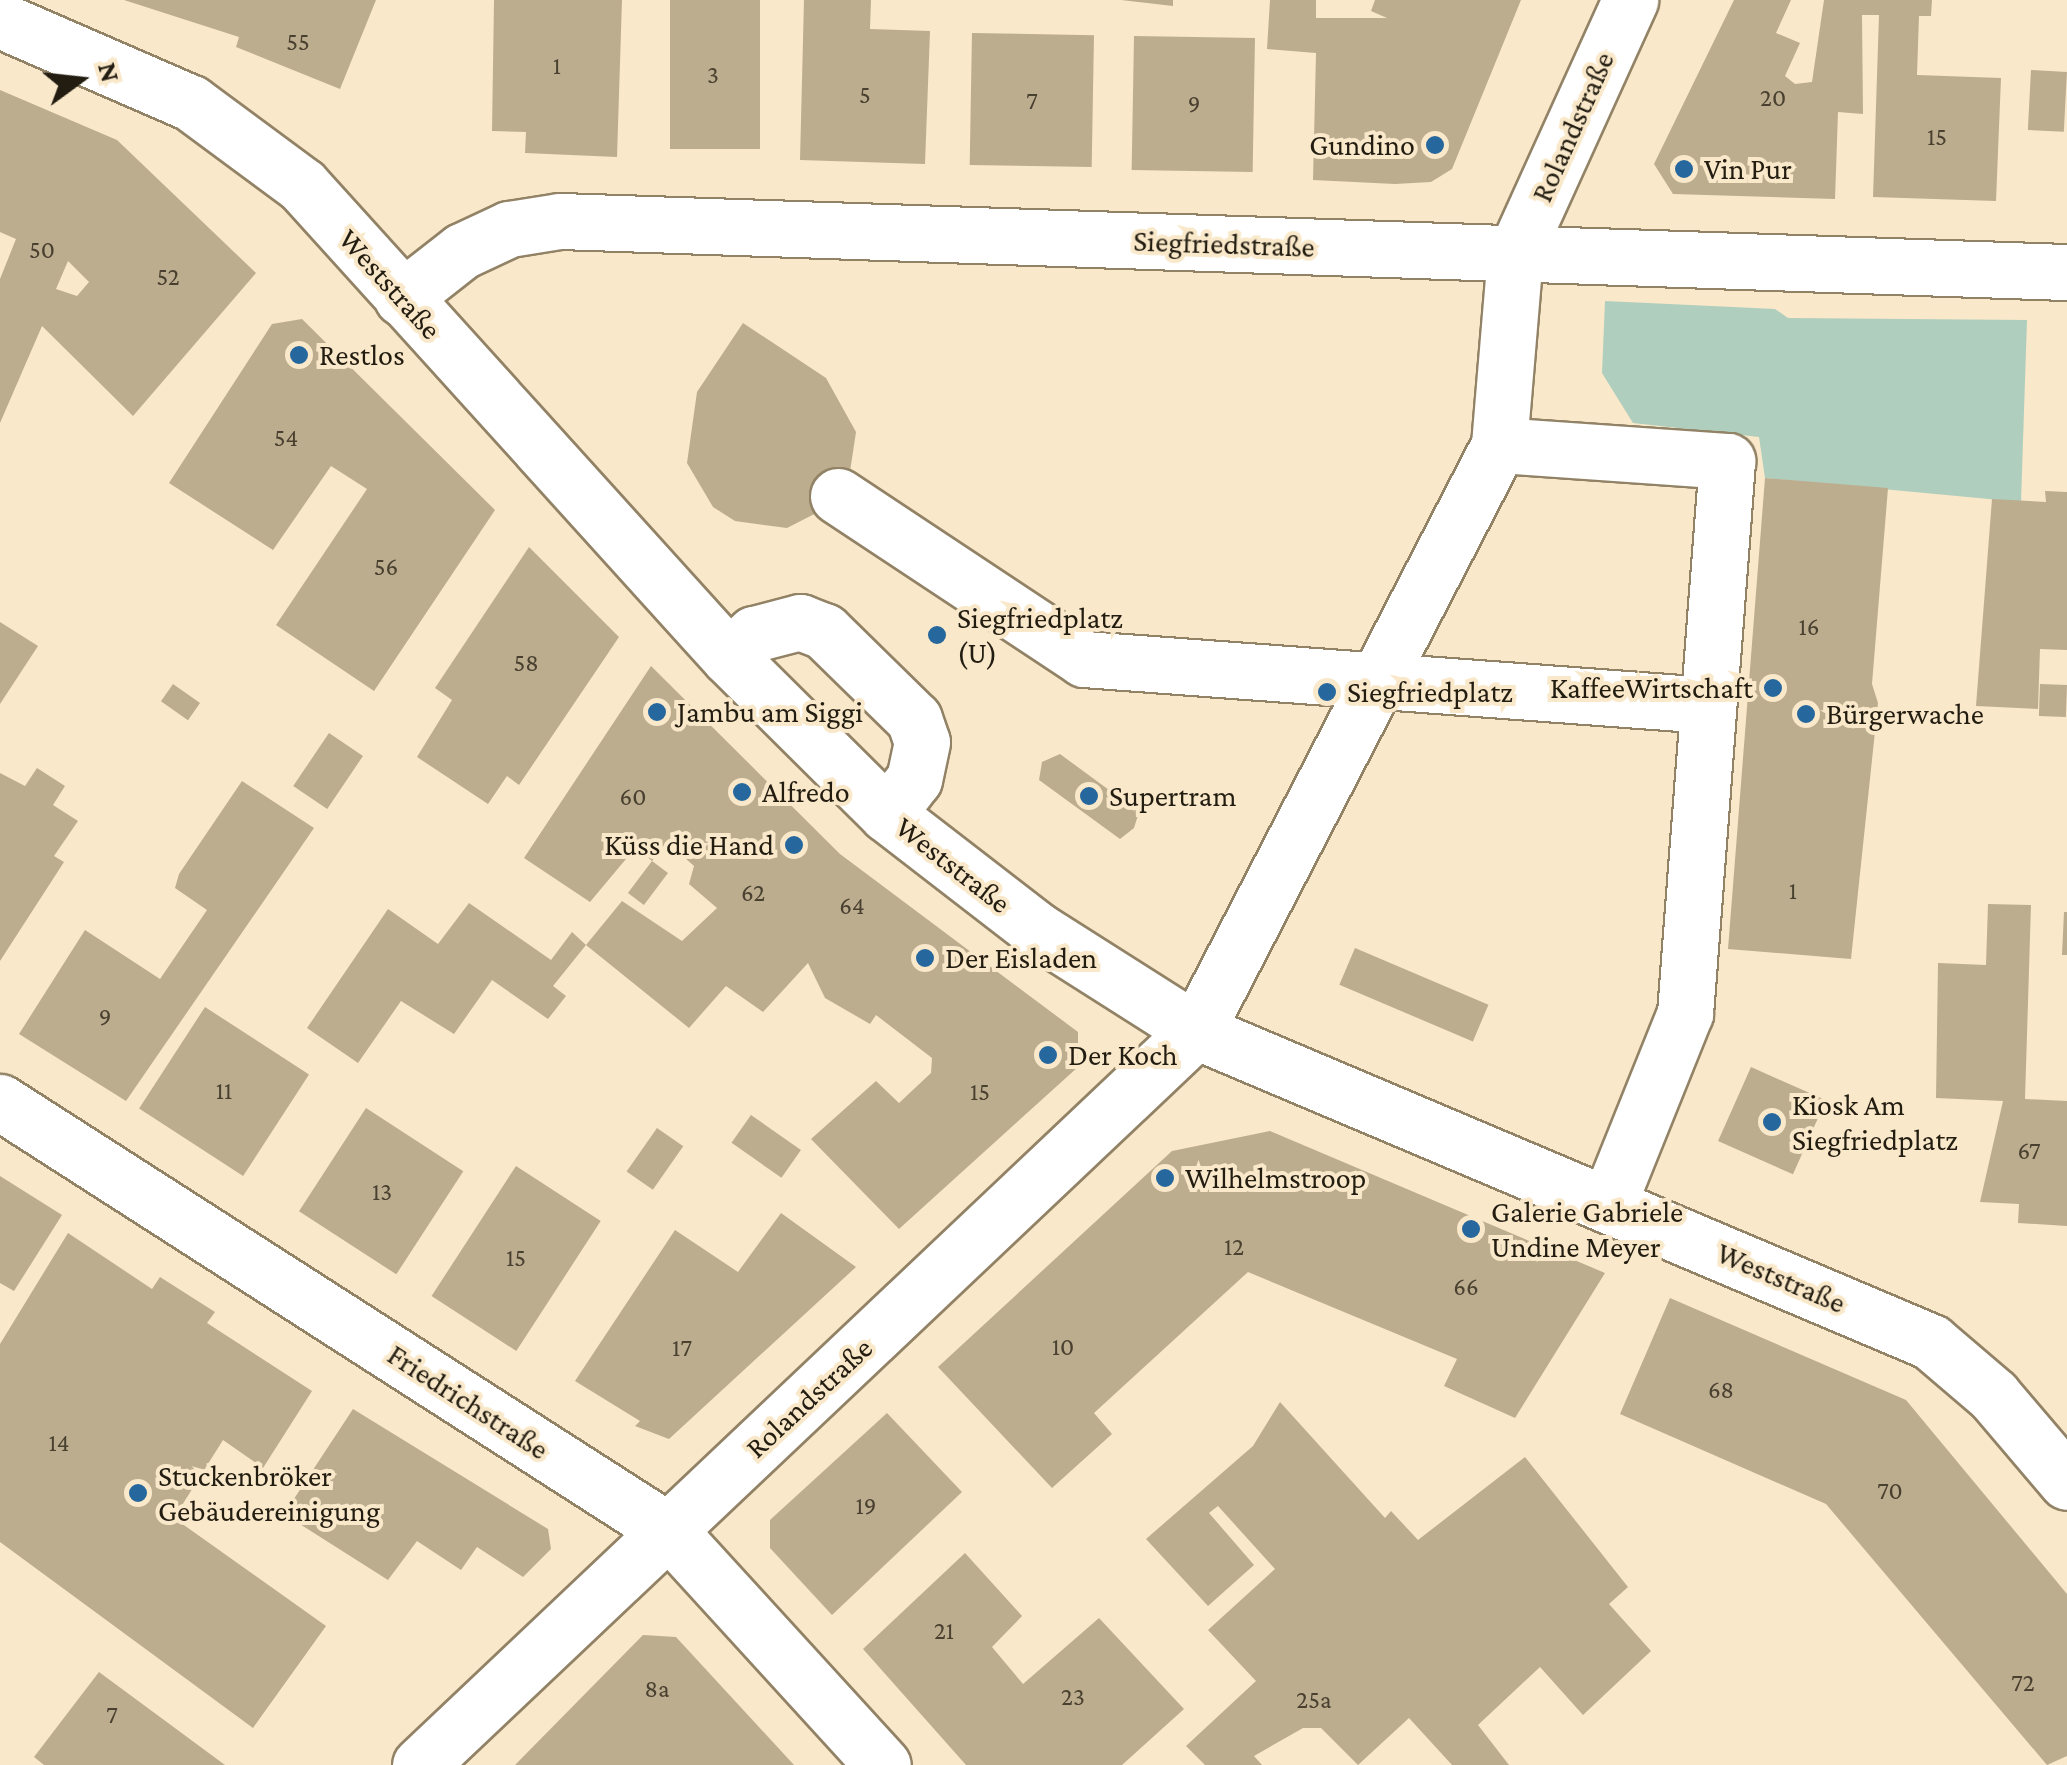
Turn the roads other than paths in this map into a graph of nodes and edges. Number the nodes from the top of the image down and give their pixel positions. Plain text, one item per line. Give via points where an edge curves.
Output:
1 (1630, 0) edge
2 (0, 20) edge
3 (1515, 254) junction
4 (2067, 272) edge
5 (402, 298) junction
6 (1499, 445) junction
7 (838, 496) dead end
8 (729, 657) junction
9 (1377, 681) junction
10 (1708, 706) junction
11 (887, 814) junction
12 (1196, 1031) junction
13 (0, 1102) edge
14 (1608, 1205) junction
15 (2067, 1482) edge
16 (669, 1530) junction
17 (420, 1765) edge
18 (882, 1765) edge

1 - 3 street, Rolandstraße
2 - 5 street, Weststraße via 191,103 249,141 302,185
3 - 4 street, Siegfriedstraße
3 - 5 street, Siegfriedstraße via 560,221 509,229 462,251
3 - 6 street
5 - 8 street, Weststraße
6 - 9 street
6 - 10 street via 1727,461
7 - 9 street via 1084,659
8 - 11 street, Weststraße
8 - 11 street via 754,634 800,622 824,631 914,719 922,742 914,778
9 - 10 street
9 - 12 street
10 - 14 street via 1685,1014
11 - 12 street, Weststraße via 1038,930
12 - 14 street, Weststraße
12 - 16 street, Rolandstraße
13 - 16 street, Friedrichstraße
14 - 15 street, Weststraße via 1930,1342 1993,1395
16 - 17 street, Rolandstraße
16 - 18 street, Friedrichstraße

